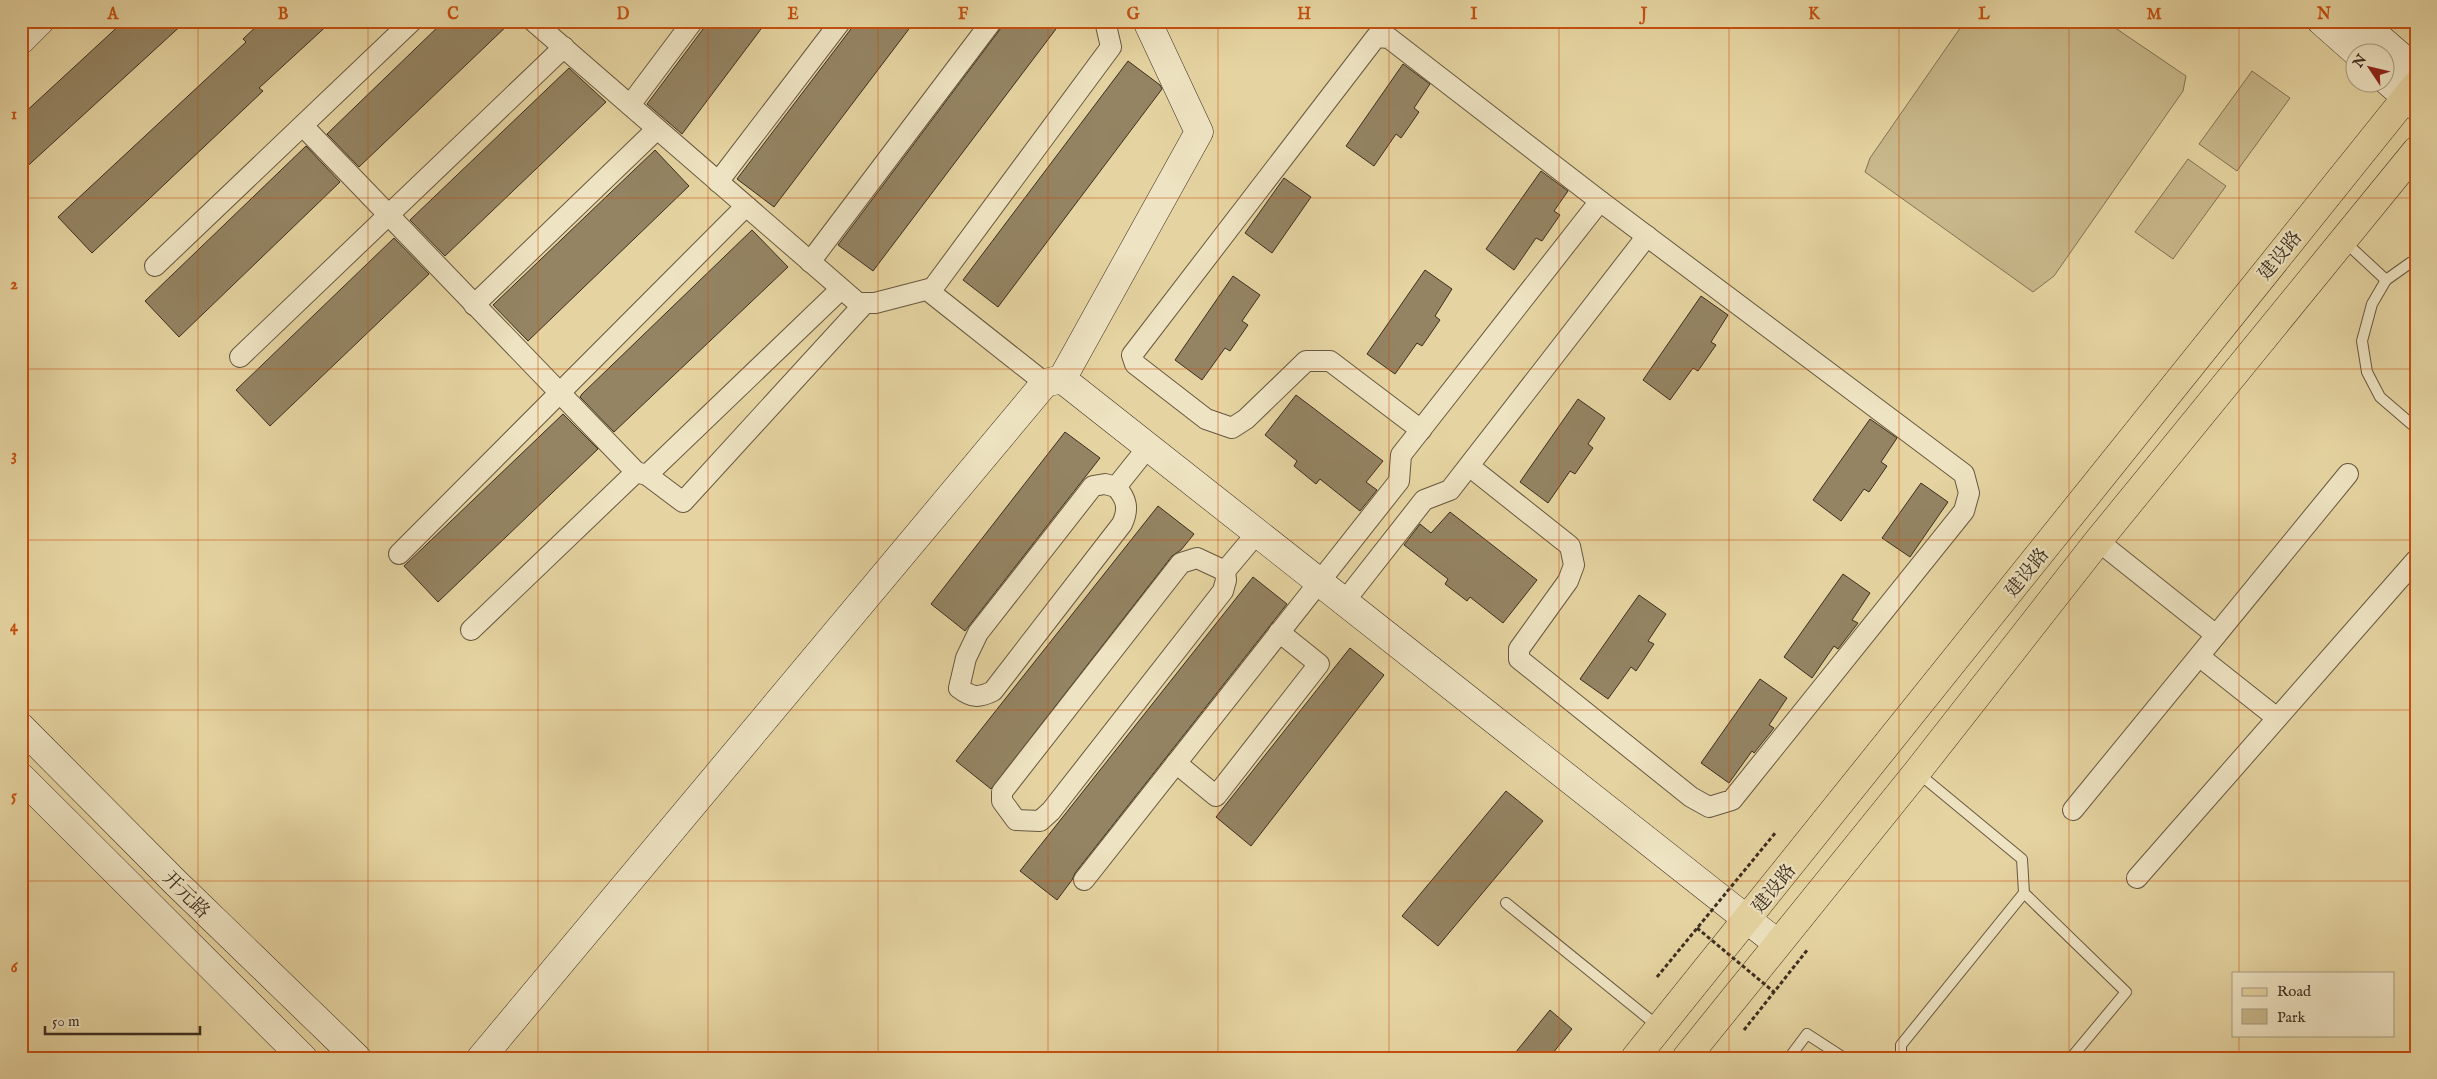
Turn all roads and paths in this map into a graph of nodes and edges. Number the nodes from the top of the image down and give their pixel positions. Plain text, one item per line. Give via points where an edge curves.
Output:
1 (40, 21) edge
2 (412, 21) edge
3 (533, 21) edge
4 (693, 21) edge
5 (841, 21) edge
6 (992, 21) edge
7 (1104, 21) edge
8 (1147, 21) edge
9 (2321, 21) edge
10 (2360, 21) edge
11 (21, 40) edge
12 (2345, 42) edge
13 (564, 48) junction
14 (2416, 70) edge
15 (2394, 84) edge
16 (2412, 96) edge
17 (630, 105) junction
18 (303, 126) junction
19 (658, 129) junction
20 (2416, 152) edge
21 (718, 182) junction
22 (1600, 201) junction
23 (746, 206) junction
24 (388, 215) junction
25 (1647, 236) junction
26 (2344, 240) junction
27 (810, 262) junction
28 (2416, 262) edge
29 (155, 266) dead end
30 (2386, 280) junction
31 (841, 288) junction
32 (933, 288) junction
33 (866, 303) junction
34 (474, 305) junction
35 (240, 356) dead end
36 (1054, 381) junction
37 (559, 394) junction
38 (2416, 428) edge
39 (1421, 430) junction
40 (1148, 447) junction
41 (1469, 466) junction
42 (641, 474) junction
43 (2348, 474) dead end
44 (1399, 481) junction
45 (1116, 486) junction
46 (1424, 500) junction
47 (1257, 533) junction
48 (2098, 541) junction
49 (399, 554) dead end
50 (2416, 560) edge
51 (1225, 571) junction
52 (1319, 581) junction
53 (1344, 602) junction
54 (471, 630) dead end
55 (1279, 632) junction
56 (2216, 635) junction
57 (2200, 657) junction
58 (2277, 718) junction
59 (21, 726) edge
60 (1176, 763) junction
61 (1917, 772) junction
62 (21, 777) edge
63 (2073, 810) dead end
64 (1776, 832) dead end
65 (2137, 878) dead end
66 (1084, 880) dead end
67 (2024, 893) junction
68 (1506, 903) dead end
69 (1748, 920) junction
70 (1697, 928) junction
71 (1777, 943) junction
72 (1808, 949) dead end
73 (1657, 977) dead end
74 (1774, 992) junction
75 (1659, 1027) junction
76 (1744, 1030) dead end
77 (303, 1058) edge
78 (357, 1058) edge
79 (481, 1058) edge
80 (1635, 1058) edge
81 (1686, 1058) edge
82 (1789, 1058) edge
83 (1844, 1058) edge
84 (1901, 1058) edge
85 (2071, 1058) edge

1 - 11 street
2 - 18 street
3 - 13 street
4 - 17 street
5 - 21 street
6 - 27 street
7 - 32 street via 1111,47
8 - 36 street via 1199,132
9 - 12 street
10 - 14 street
13 - 17 street
13 - 24 street
15 - 16 street
16 - 69 main road, 建设路
17 - 19 street
18 - 24 street
18 - 29 street
19 - 21 street
19 - 34 street
20 - 26 main road, 建设路
21 - 23 street
22 - 25 street
22 - 39 street
22 - 39 street via 1389,38 1376,37 1132,355 1135,364 1206,419 1232,428 1246,419 1306,361 1330,361
23 - 27 street
23 - 37 street
24 - 34 street
24 - 35 street
25 - 41 street
25 - 41 street via 1964,474 1969,493 1964,511 1732,800 1709,807 1691,797 1519,659 1519,649 1568,581 1574,565 1570,546
26 - 30 lane
26 - 48 main road, 建设路
27 - 31 street
28 - 30 lane
30 - 38 lane via 2372,304 2362,341 2367,372 2380,397
31 - 33 street via 858,303
31 - 42 street
32 - 33 street
32 - 36 street via 930,292
33 - 42 street via 683,502
34 - 37 street
36 - 40 street
36 - 79 street
37 - 42 street
37 - 49 street
39 - 44 street via 1401,456
40 - 45 street
40 - 47 street
41 - 46 street via 1450,490
42 - 54 street
43 - 56 street
44 - 46 street
44 - 52 street
45 - 45 street via 1093,486 978,632 966,658 959,688 970,696 994,691 1122,524 1127,504
46 - 53 street
47 - 51 street
47 - 52 street
48 - 56 street
48 - 61 main road, 建设路
50 - 58 street
51 - 51 street via 1197,558 1181,563 1002,792 1002,801 1016,820 1040,821 1051,811 1223,591
52 - 53 street
52 - 55 street
53 - 69 street
55 - 60 street
55 - 60 street via 1319,664 1216,796
56 - 57 street
57 - 58 street
57 - 63 street
58 - 65 street
59 - 78 street, 开元路 via 189,896
60 - 66 street
61 - 67 lane via 2022,859
61 - 71 main road, 建设路
62 - 77 street, 开元路
64 - 70 path, bridge
67 - 84 lane via 1901,1046
67 - 85 lane via 2126,992
68 - 75 lane
69 - 71 street
69 - 75 main road, 建设路
70 - 73 path, bridge
70 - 74 path, bridge
71 - 81 main road, 建设路
72 - 74 path
74 - 76 path
75 - 80 main road, 建设路
82 - 83 lane via 1807,1034

